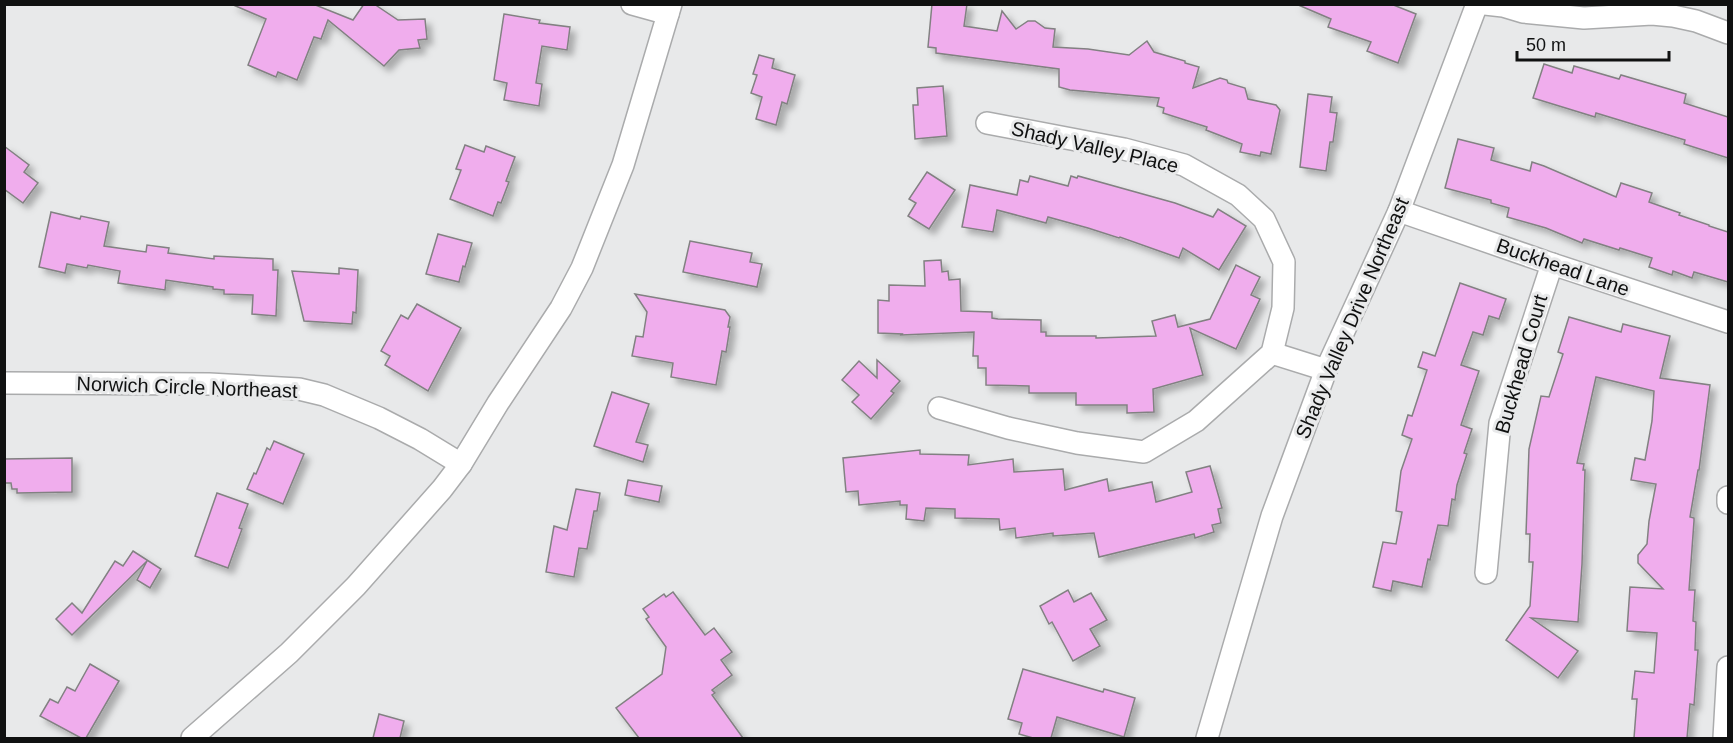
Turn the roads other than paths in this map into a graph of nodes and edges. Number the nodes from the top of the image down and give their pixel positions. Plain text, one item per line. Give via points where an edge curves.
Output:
1 (632, 4) edge
2 (1477, 4) edge
3 (1485, 4) edge
4 (670, 9) edge
5 (1728, 33) edge
6 (987, 123) dead end
7 (1399, 211) junction
8 (1552, 264) junction
9 (1728, 322) edge
10 (1272, 353) junction
11 (1326, 370) junction
12 (4, 382) edge
13 (939, 408) dead end
14 (461, 464) junction
15 (1728, 497) edge
16 (1728, 503) edge
17 (1485, 573) dead end
18 (1728, 667) edge
19 (192, 738) edge
20 (1208, 738) edge
21 (1724, 738) edge

1 - 4 street
2 - 7 street, Shady Valley Drive Northeast
3 - 5 street via 1584,18 1673,16
4 - 14 street via 623,165 582,268 561,308
6 - 10 street, Shady Valley Place via 1124,149 1184,165 1238,195 1264,219 1284,262 1283,308
7 - 8 street, Buckhead Lane
7 - 11 street, Shady Valley Drive Northeast
8 - 9 street, Buckhead Lane
8 - 17 street, Buckhead Court via 1500,423
10 - 11 street
10 - 13 street via 1196,421 1144,452 1077,443
11 - 20 street, Shady Valley Drive Northeast via 1272,516
12 - 14 street, Norwich Circle Northeast via 298,389 324,395 379,418
14 - 19 street via 356,586 289,653
15 - 16 street
18 - 21 street

